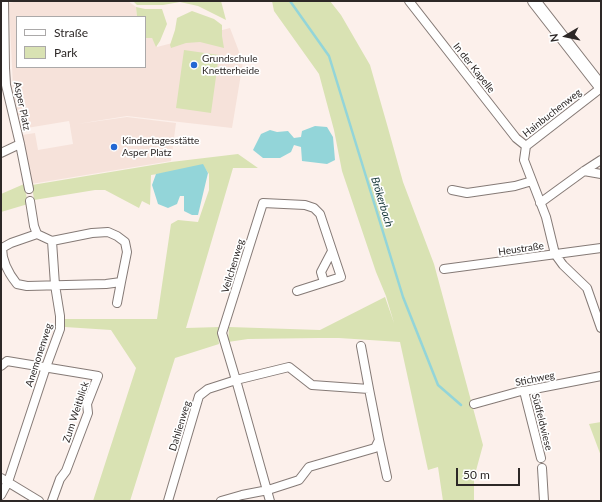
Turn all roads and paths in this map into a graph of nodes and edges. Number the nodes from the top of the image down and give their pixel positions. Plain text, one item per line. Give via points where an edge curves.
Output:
1 (4, 1) edge
2 (409, 1) edge
3 (534, 1) edge
4 (3, 69) edge
5 (601, 87) edge
6 (20, 144) junction
7 (526, 146) junction
8 (1, 153) edge
9 (601, 160) edge
10 (584, 171) junction
11 (601, 174) edge
12 (532, 181) junction
13 (29, 189) dead end
14 (452, 190) dead end
15 (30, 200) dead end
16 (540, 203) junction
17 (37, 234) junction
18 (52, 241) junction
19 (601, 248) edge
20 (332, 251) junction
21 (555, 254) junction
22 (444, 270) dead end
23 (121, 282) junction
24 (324, 282) junction
25 (55, 285) junction
26 (297, 291) dead end
27 (117, 303) dead end
28 (601, 328) edge
29 (361, 346) dead end
30 (1, 366) edge
31 (46, 367) junction
32 (601, 376) edge
33 (236, 380) junction
34 (369, 389) junction
35 (524, 392) junction
36 (474, 404) dead end
37 (379, 440) junction
38 (541, 458) dead end
39 (542, 468) dead end
40 (387, 476) dead end
41 (4, 480) edge
42 (268, 490) junction
43 (1, 496) edge
44 (39, 501) edge
45 (52, 501) edge
46 (168, 501) edge
47 (222, 501) edge
48 (270, 501) edge
49 (544, 501) edge

1 - 4 street, Asper Platz
2 - 7 street, In der Kapelle via 516,138
3 - 5 main road
4 - 6 street, Asper Platz
5 - 7 street, Hainbuchenweg
6 - 8 street
6 - 13 street, Asper Platz
7 - 12 street, Hainbuchenweg via 524,160
9 - 10 street
10 - 11 street
10 - 16 street
12 - 14 street via 467,193
12 - 16 street, Hainbuchenweg
15 - 17 street
16 - 21 street, Hainbuchenweg
17 - 18 street
17 - 25 street via 2,248 9,275 17,284
18 - 23 street via 92,233 108,232 117,236 125,242 127,252
18 - 25 street, Anemonenweg
19 - 21 street, Heustraße
20 - 24 street via 321,272
20 - 24 street, Veilchenweg via 341,277
20 - 33 street, Veilchenweg via 320,214 314,208 305,205 263,204 222,333
21 - 22 street, Heustraße
21 - 28 street, Hainbuchenweg via 587,288
23 - 25 street
23 - 27 street
24 - 26 street, Veilchenweg
25 - 31 street, Anemonenweg via 60,329
29 - 34 street
30 - 31 street via 7,361
31 - 41 street, Anemonenweg
31 - 45 street, Zum Weitblick via 98,376 87,404 88,413
32 - 35 street, Stichweg
33 - 34 street, Dahlienweg via 289,367 312,385
33 - 42 street, Veilchenweg
33 - 46 street, Dahlienweg via 208,389 200,396
34 - 37 street
35 - 36 street, Stichweg
35 - 38 street, Südfeldwiese
37 - 40 street
37 - 42 street via 375,448 309,467 299,480
39 - 49 street
41 - 43 street, Anemonenweg
41 - 44 street
42 - 47 street
42 - 48 street, Veilchenweg

